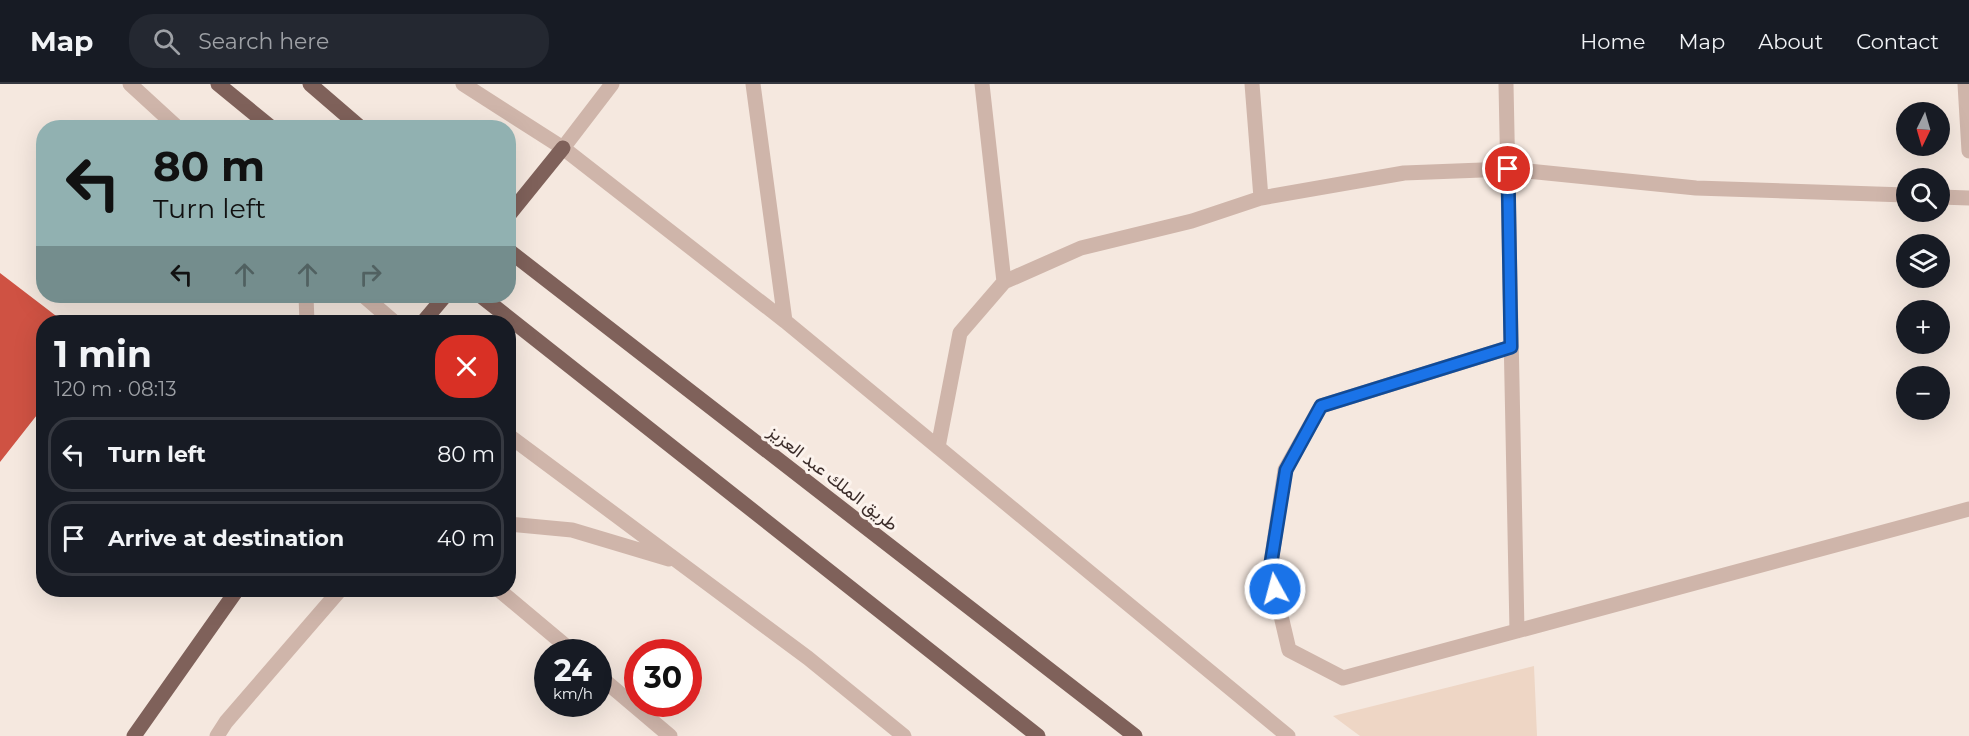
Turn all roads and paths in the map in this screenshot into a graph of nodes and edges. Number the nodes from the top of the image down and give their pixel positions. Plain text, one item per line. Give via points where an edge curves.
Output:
1 (130, 84) edge
2 (218, 84) edge
3 (310, 84) edge
4 (464, 84) edge
5 (612, 84) edge
6 (753, 84) edge
7 (982, 84) edge
8 (1252, 84) edge
9 (1506, 84) edge
10 (1965, 84) edge
11 (169, 120) edge
12 (262, 120) edge
13 (352, 120) edge
14 (562, 148) junction
15 (1969, 151) edge
16 (1508, 169) junction
17 (1896, 195) edge
18 (1950, 197) edge
19 (1261, 198) junction
20 (1969, 198) edge
21 (516, 206) edge
22 (516, 256) edge
23 (1004, 282) junction
24 (372, 303) edge
25 (439, 303) edge
26 (491, 303) edge
27 (386, 315) edge
28 (429, 315) edge
29 (506, 315) edge
30 (785, 321) junction
31 (516, 323) edge
32 (1511, 347) junction
33 (516, 441) edge
34 (938, 447) junction
35 (1969, 508) edge
36 (516, 525) edge
37 (680, 563) junction
38 (232, 597) edge
39 (334, 597) edge
40 (507, 597) edge
41 (1517, 631) junction
42 (557, 639) edge
43 (612, 687) edge
44 (134, 736) edge
45 (217, 736) edge
46 (670, 736) edge
47 (904, 736) edge
48 (1038, 736) edge
49 (1135, 736) edge
50 (1288, 736) edge

1 - 11 street
2 - 12 main road
3 - 13 main road
4 - 14 street
5 - 14 street
6 - 30 street
7 - 23 street
8 - 19 street
9 - 16 street
10 - 15 street
14 - 21 main road
14 - 30 street
16 - 17 street via 1696,188
16 - 19 street via 1404,173
16 - 32 street
18 - 20 street
19 - 23 street via 1081,248
22 - 49 main road, طريق الملك عبد العزيز
23 - 34 street via 960,333
24 - 27 street
25 - 28 main road
26 - 29 main road
30 - 34 street
31 - 48 main road
32 - 41 street
32 - 41 street via 1321,406 1286,470 1270,569 1290,650 1343,678
33 - 37 street
34 - 50 street
35 - 41 street
36 - 37 street via 572,530
37 - 47 street via 808,658
38 - 44 main road
39 - 45 street
40 - 42 street
43 - 46 street

